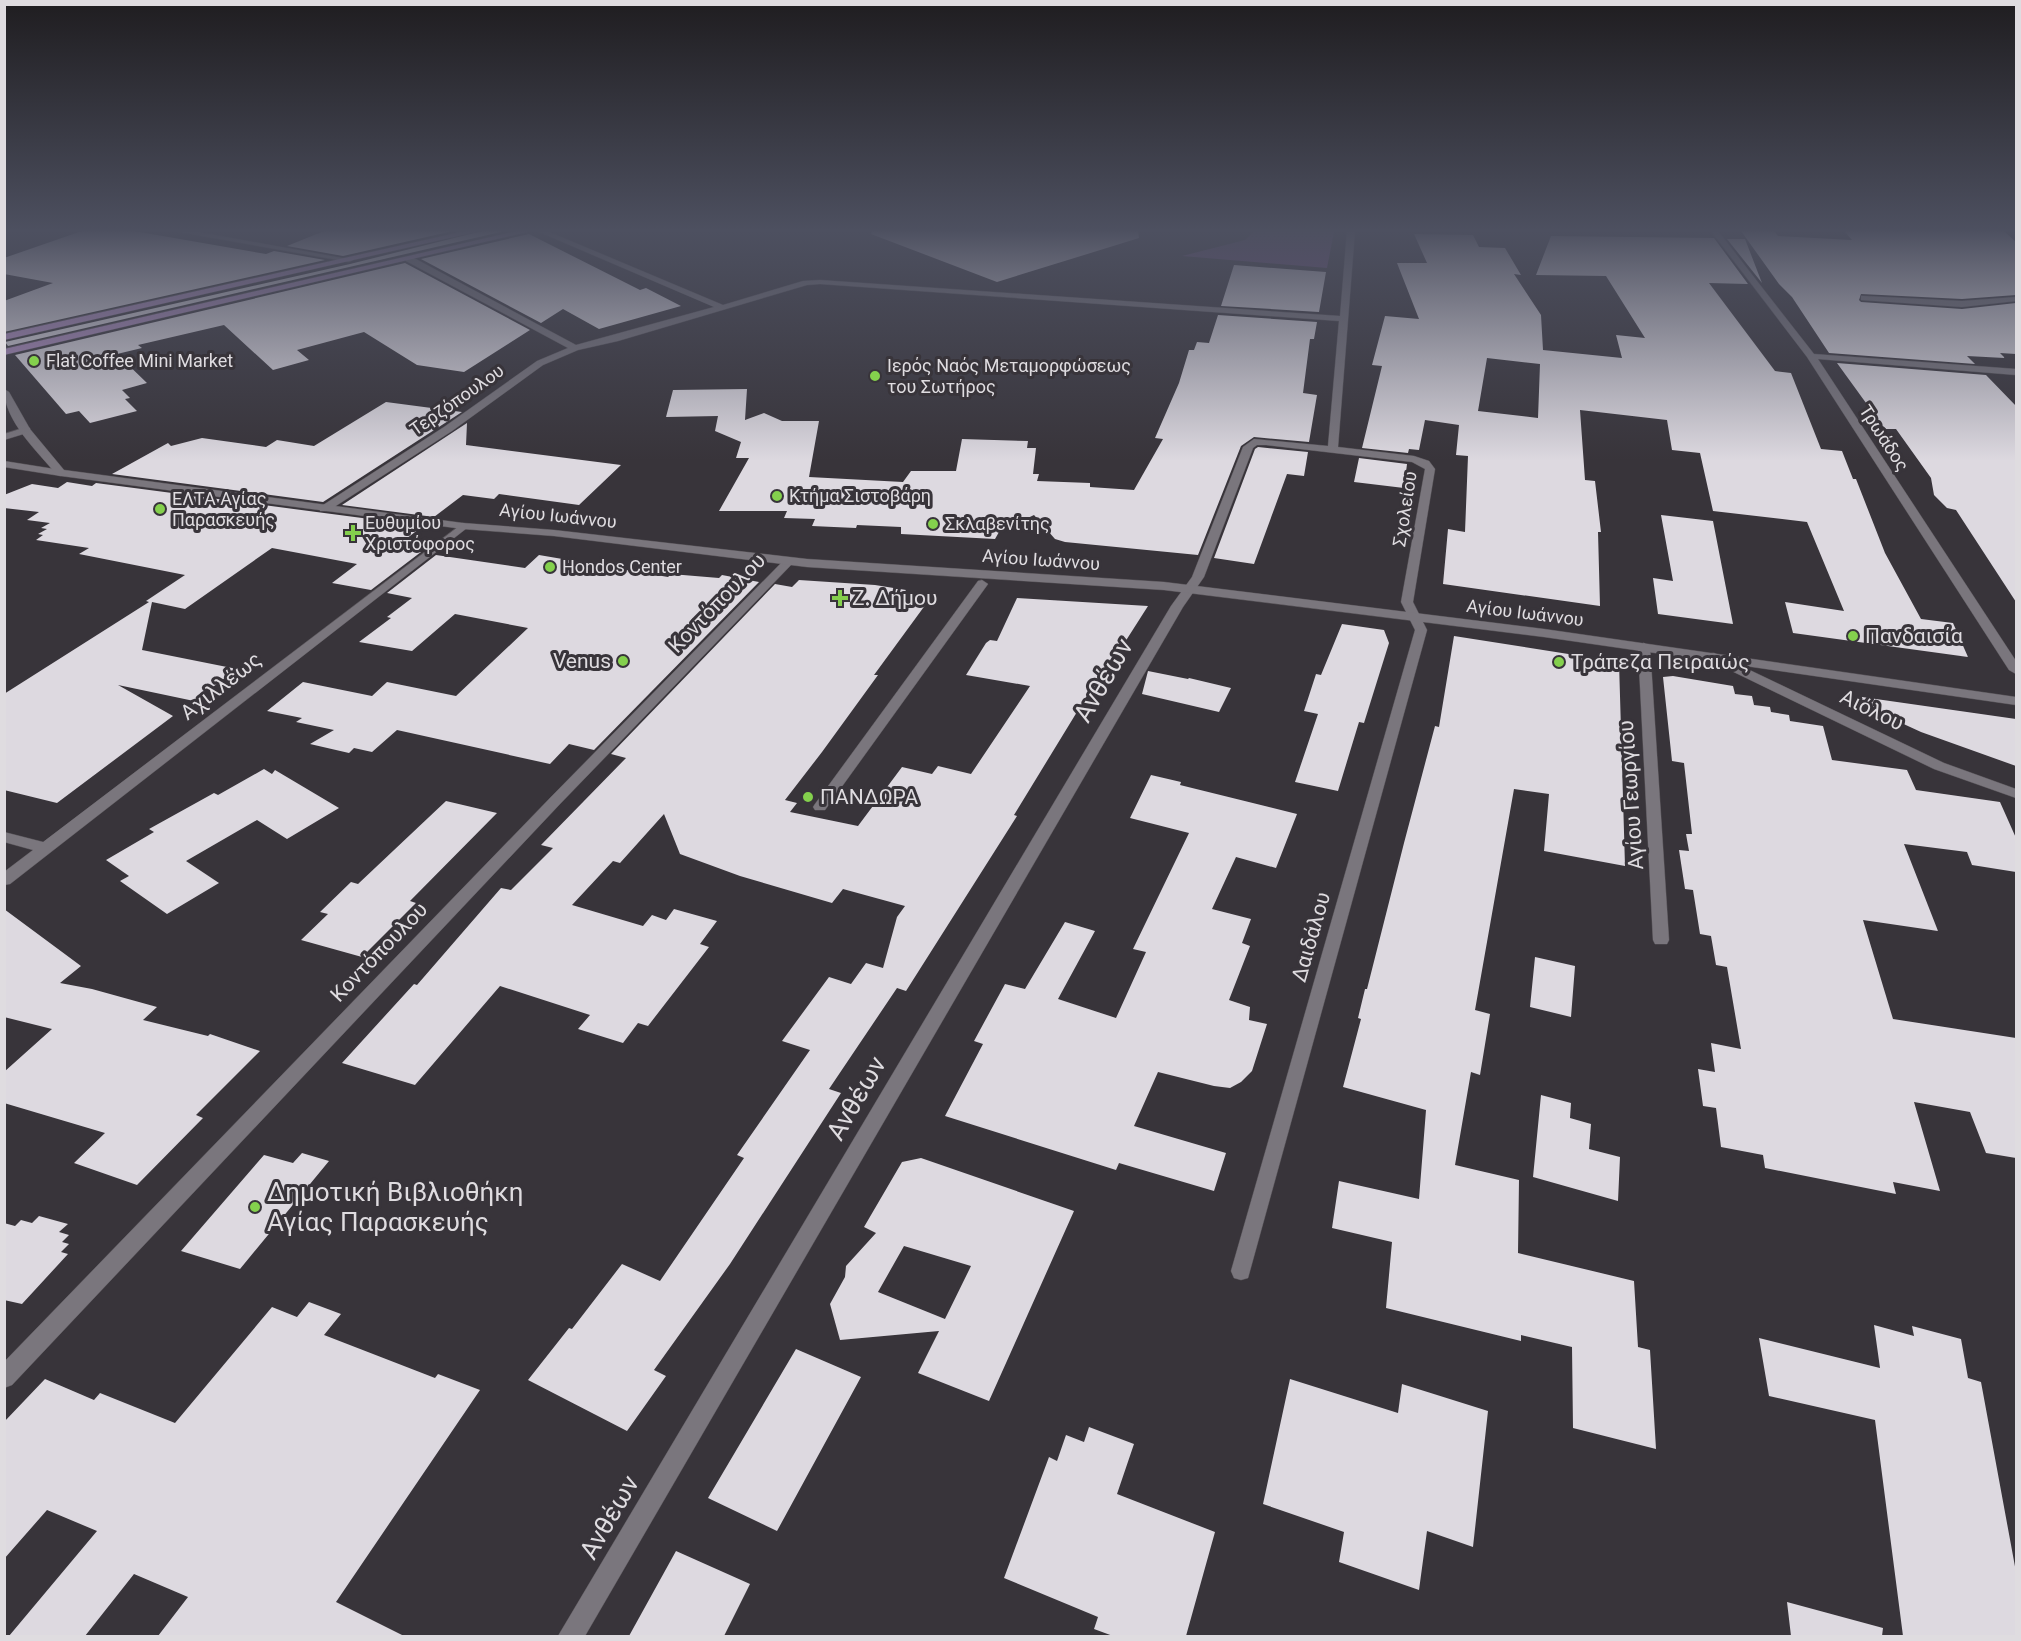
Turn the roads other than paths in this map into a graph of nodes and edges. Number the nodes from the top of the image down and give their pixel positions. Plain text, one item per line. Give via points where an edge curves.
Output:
1 (139, 308) edge
2 (197, 308) edge
3 (500, 308) edge
4 (723, 308) edge
5 (1182, 308) edge
6 (1345, 308) edge
7 (1773, 308) edge
8 (1344, 319) junction
9 (4, 338) edge
10 (575, 348) junction
11 (4, 352) edge
12 (1811, 356) junction
13 (2016, 372) edge
14 (4, 392) edge
15 (26, 430) junction
16 (4, 437) edge
17 (1333, 448) junction
18 (4, 465) edge
19 (61, 473) junction
20 (324, 509) junction
21 (463, 526) junction
22 (789, 561) junction
23 (982, 584) dead end
24 (1190, 589) junction
25 (1414, 617) junction
26 (1644, 647) junction
27 (1713, 657) junction
28 (2016, 670) edge
29 (2016, 701) edge
30 (2016, 794) edge
31 (820, 807) dead end
32 (4, 837) edge
33 (46, 849) junction
34 (4, 880) edge
35 (1661, 940) dead end
36 (1240, 1271) dead end
37 (4, 1378) edge
38 (571, 1636) edge

1 - 9 main road
2 - 11 main road
3 - 10 street
4 - 10 street, Τερζόπουλου
5 - 8 street, Τερζόπουλου
6 - 8 street
7 - 12 street, Τρωάδος
8 - 17 street
10 - 20 street, Τερζόπουλου via 540,363 448,429
12 - 13 street
12 - 28 street, Τρωάδος
14 - 15 street
15 - 16 street
15 - 19 street
17 - 24 street, Σχολείου via 1250,444
17 - 25 street, Σχολείου via 1414,459 1429,466 1407,602
18 - 19 street, Αγίου Ιωάννου
19 - 20 street, Αγίου Ιωάννου
20 - 21 street, Αγίου Ιωάννου
21 - 22 street, Αγίου Ιωάννου
21 - 33 street, Αχιλλέως
22 - 24 street, Αγίου Ιωάννου
22 - 37 street, Κοντόπουλου
23 - 31 street, Αγίου Ιωάννου
24 - 25 street, Αγίου Ιωάννου
24 - 38 street, Ανθέων
25 - 26 street, Αγίου Ιωάννου
25 - 36 street, Δαιδάλου via 1421,630
26 - 27 street, Αγίου Ιωάννου
26 - 35 street, Αγίου Γεωργίου
27 - 29 street, Αγίου Ιωάννου
27 - 30 street, Αιόλου via 1939,766
32 - 33 street
33 - 34 street, Αχιλλέως

